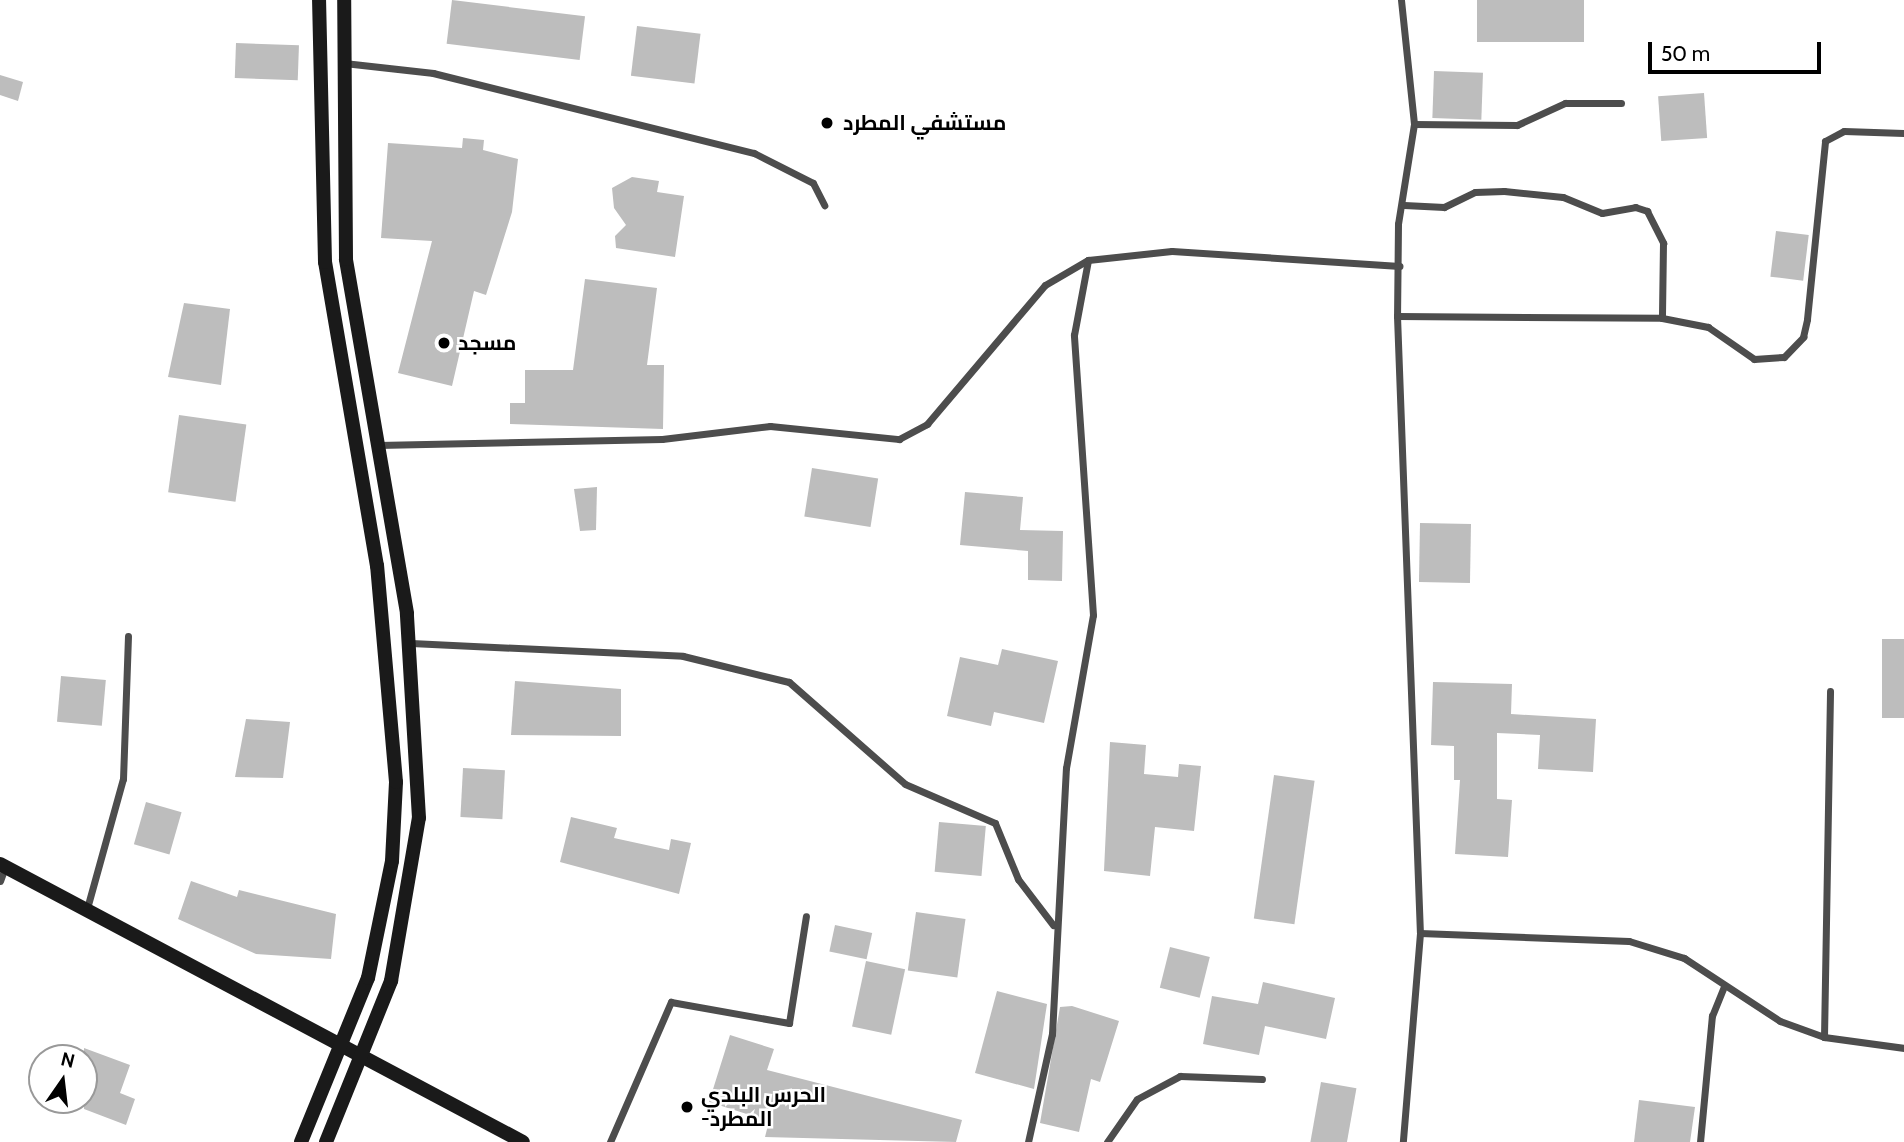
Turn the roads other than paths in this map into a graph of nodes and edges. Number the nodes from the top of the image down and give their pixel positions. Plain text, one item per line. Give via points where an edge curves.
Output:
1 (319, 0) edge
2 (344, 0) edge
3 (1401, 0) edge
4 (343, 63) junction
5 (1620, 103) dead end
6 (1414, 124) junction
7 (1904, 133) edge
8 (824, 205) dead end
9 (1404, 205) junction
10 (1087, 260) junction
11 (1400, 266) junction
12 (1397, 316) junction
13 (1662, 318) junction
14 (378, 445) junction
15 (128, 636) dead end
16 (411, 643) junction
17 (1830, 691) dead end
18 (3, 865) edge
19 (0, 881) edge
20 (86, 912) junction
21 (806, 916) dead end
22 (1055, 929) junction
23 (1420, 933) junction
24 (1724, 987) junction
25 (1824, 1037) junction
26 (341, 1048) junction
27 (1904, 1048) edge
28 (361, 1059) junction
29 (1262, 1079) dead end
30 (301, 1142) edge
31 (326, 1142) edge
32 (523, 1142) edge
33 (610, 1142) edge
34 (1028, 1142) edge
35 (1107, 1142) edge
36 (1403, 1142) edge
37 (1700, 1142) edge

1 - 26 main road via 322,234 377,566 396,782 381,924
2 - 4 main road
3 - 6 street
4 - 8 street via 433,73 754,153 813,183
4 - 14 main road via 346,259
5 - 6 street via 1565,103 1517,125
6 - 9 street
7 - 13 street via 1844,131 1825,141 1807,319 1795,349 1770,361 1754,359 1708,327
9 - 11 street
9 - 13 street via 1444,207 1475,192 1504,191 1563,197 1602,213 1621,207 1647,211 1662,243
10 - 11 street via 1172,251
10 - 14 street via 1045,285 927,424 899,439 738,426 662,439
10 - 22 street via 1074,335 1093,615 1066,768
11 - 12 street
12 - 13 street
12 - 23 street
14 - 16 main road
15 - 20 street via 123,779
16 - 22 street via 682,656 789,682 905,784 995,823 1018,879
16 - 28 main road via 415,860 400,946
17 - 25 street
18 - 19 street
18 - 20 main road
20 - 26 main road
21 - 33 street via 789,1023 671,1002 657,1021
22 - 34 street via 1052,1034
23 - 24 street via 1629,942 1685,958
23 - 36 street
24 - 25 street via 1780,1021
24 - 37 street via 1712,1016
25 - 27 street
26 - 28 main road
26 - 30 main road
28 - 31 main road
28 - 32 main road
29 - 35 street via 1180,1076 1137,1099

